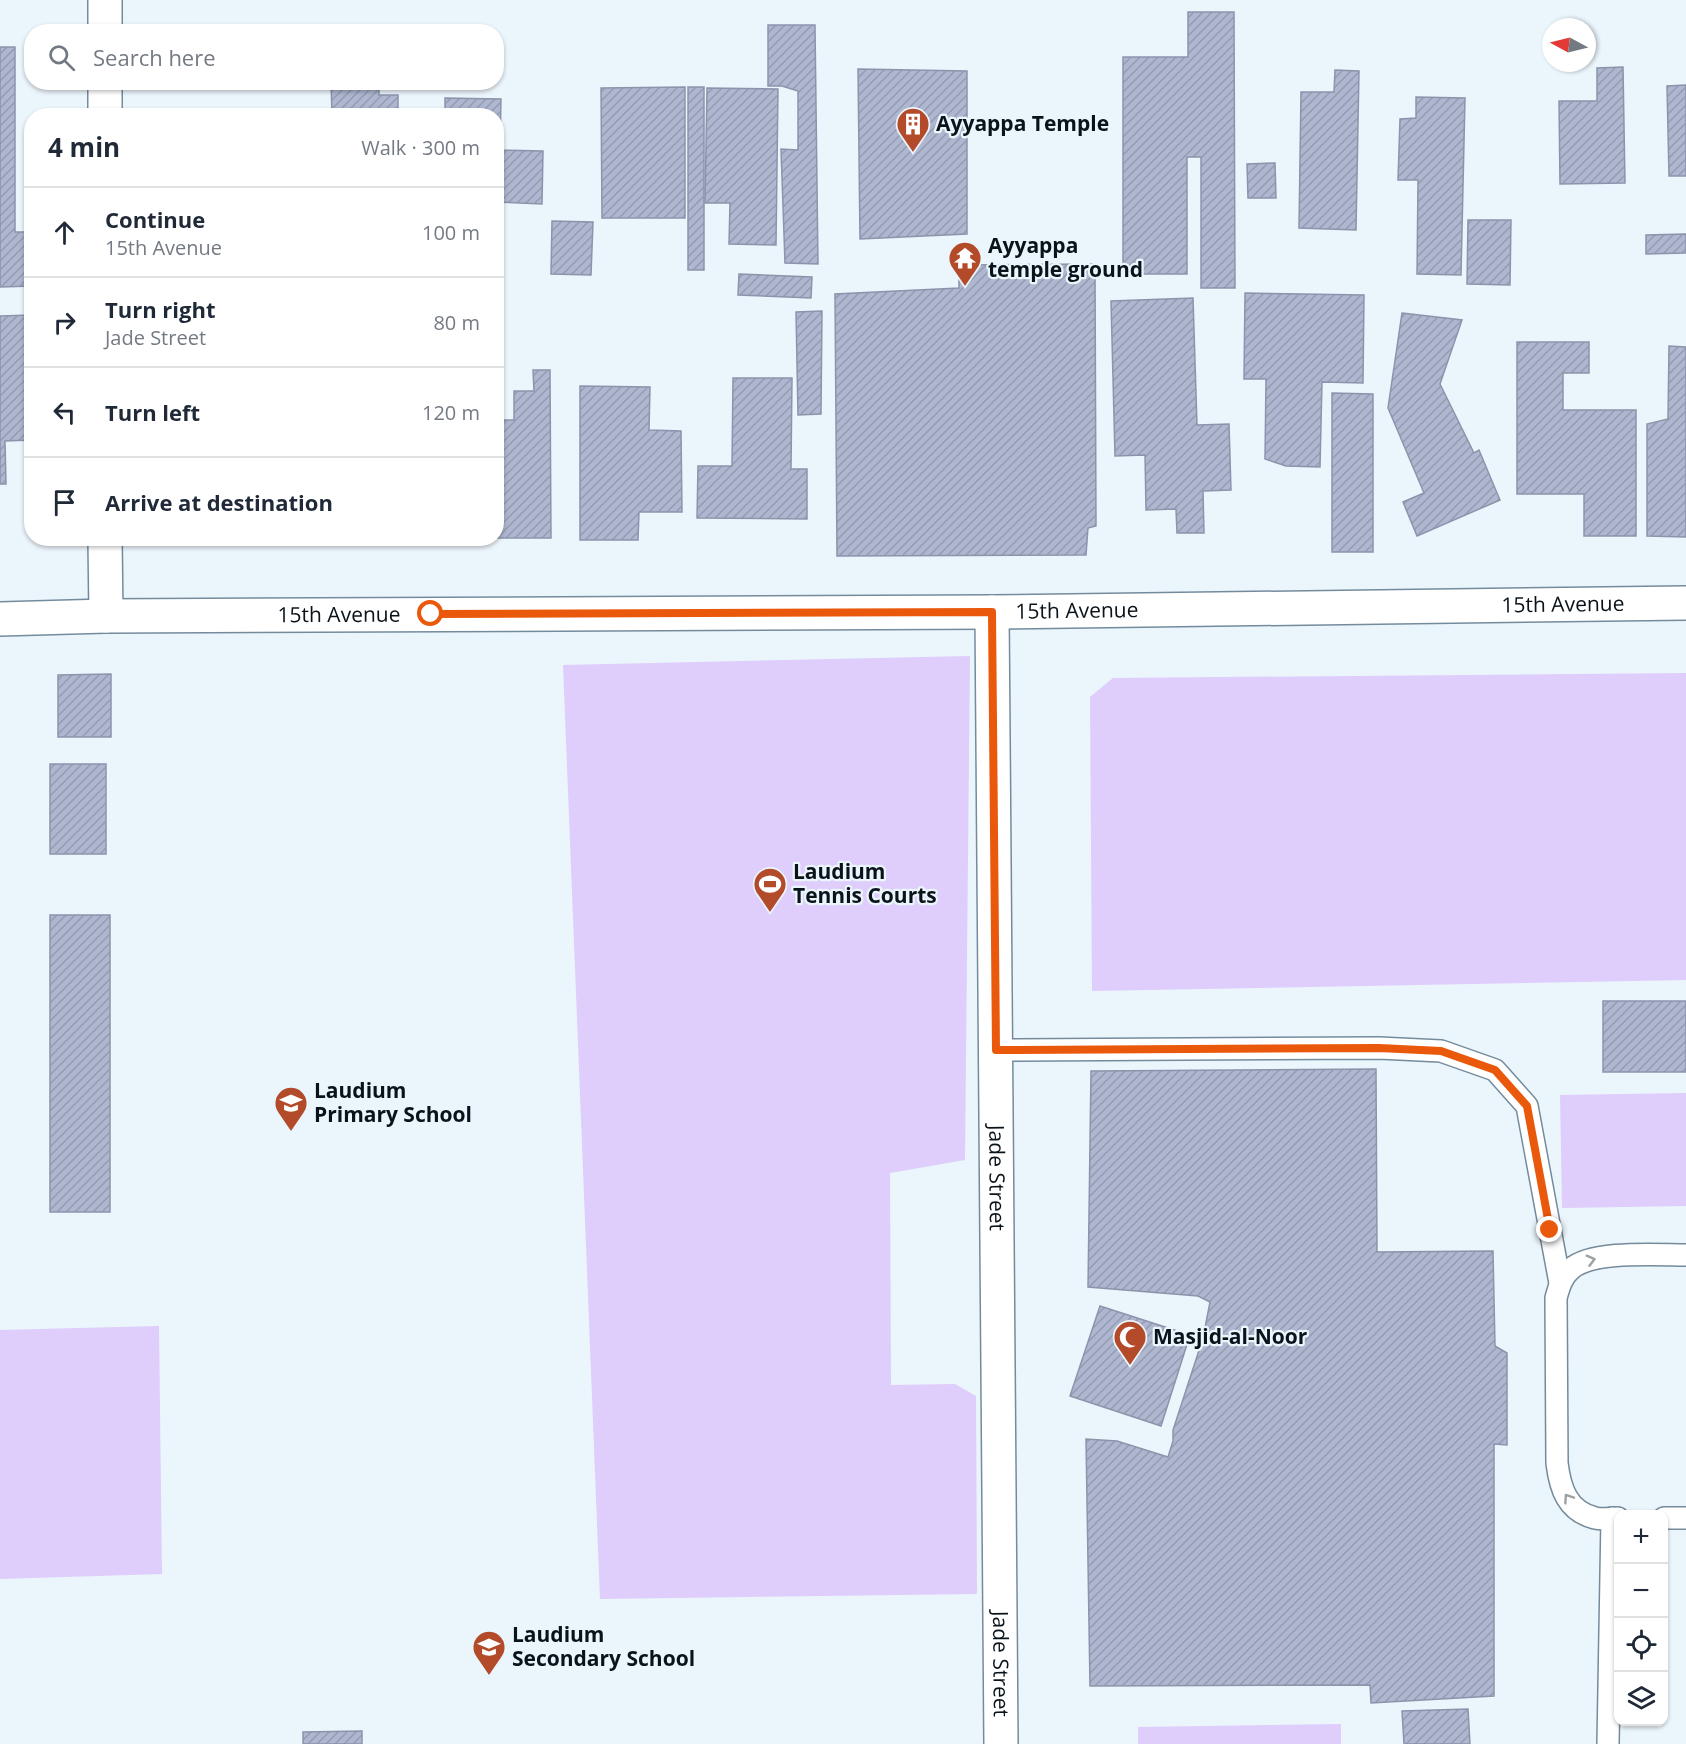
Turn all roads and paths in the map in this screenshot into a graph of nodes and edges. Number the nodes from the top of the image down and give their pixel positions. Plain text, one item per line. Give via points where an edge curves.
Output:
1 (105, 0) edge
2 (105, 24) edge
3 (105, 90) edge
4 (105, 108) edge
5 (105, 546) edge
6 (1686, 603) edge
7 (992, 612) junction
8 (106, 616) junction
9 (0, 619) edge
10 (996, 1050) junction
11 (1686, 1255) edge
12 (1560, 1283) junction
13 (1614, 1518) edge
14 (1668, 1518) edge
15 (1686, 1518) edge
16 (1614, 1550) edge
17 (1001, 1744) edge
18 (1608, 1744) edge

1 - 2 street
3 - 4 street
5 - 8 street
6 - 7 street, 15th Avenue
7 - 8 street, 15th Avenue
7 - 10 street, Jade Street
8 - 9 street, 15th Avenue
10 - 12 lane via 1379,1048 1441,1051 1495,1070 1527,1106
10 - 17 street, Jade Street
12 -> 11 lane via 1571,1269 1585,1261 1609,1256
13 -> 12 lane via 1582,1513 1567,1500 1559,1479 1556,1298
14 - 15 lane
16 - 18 lane

